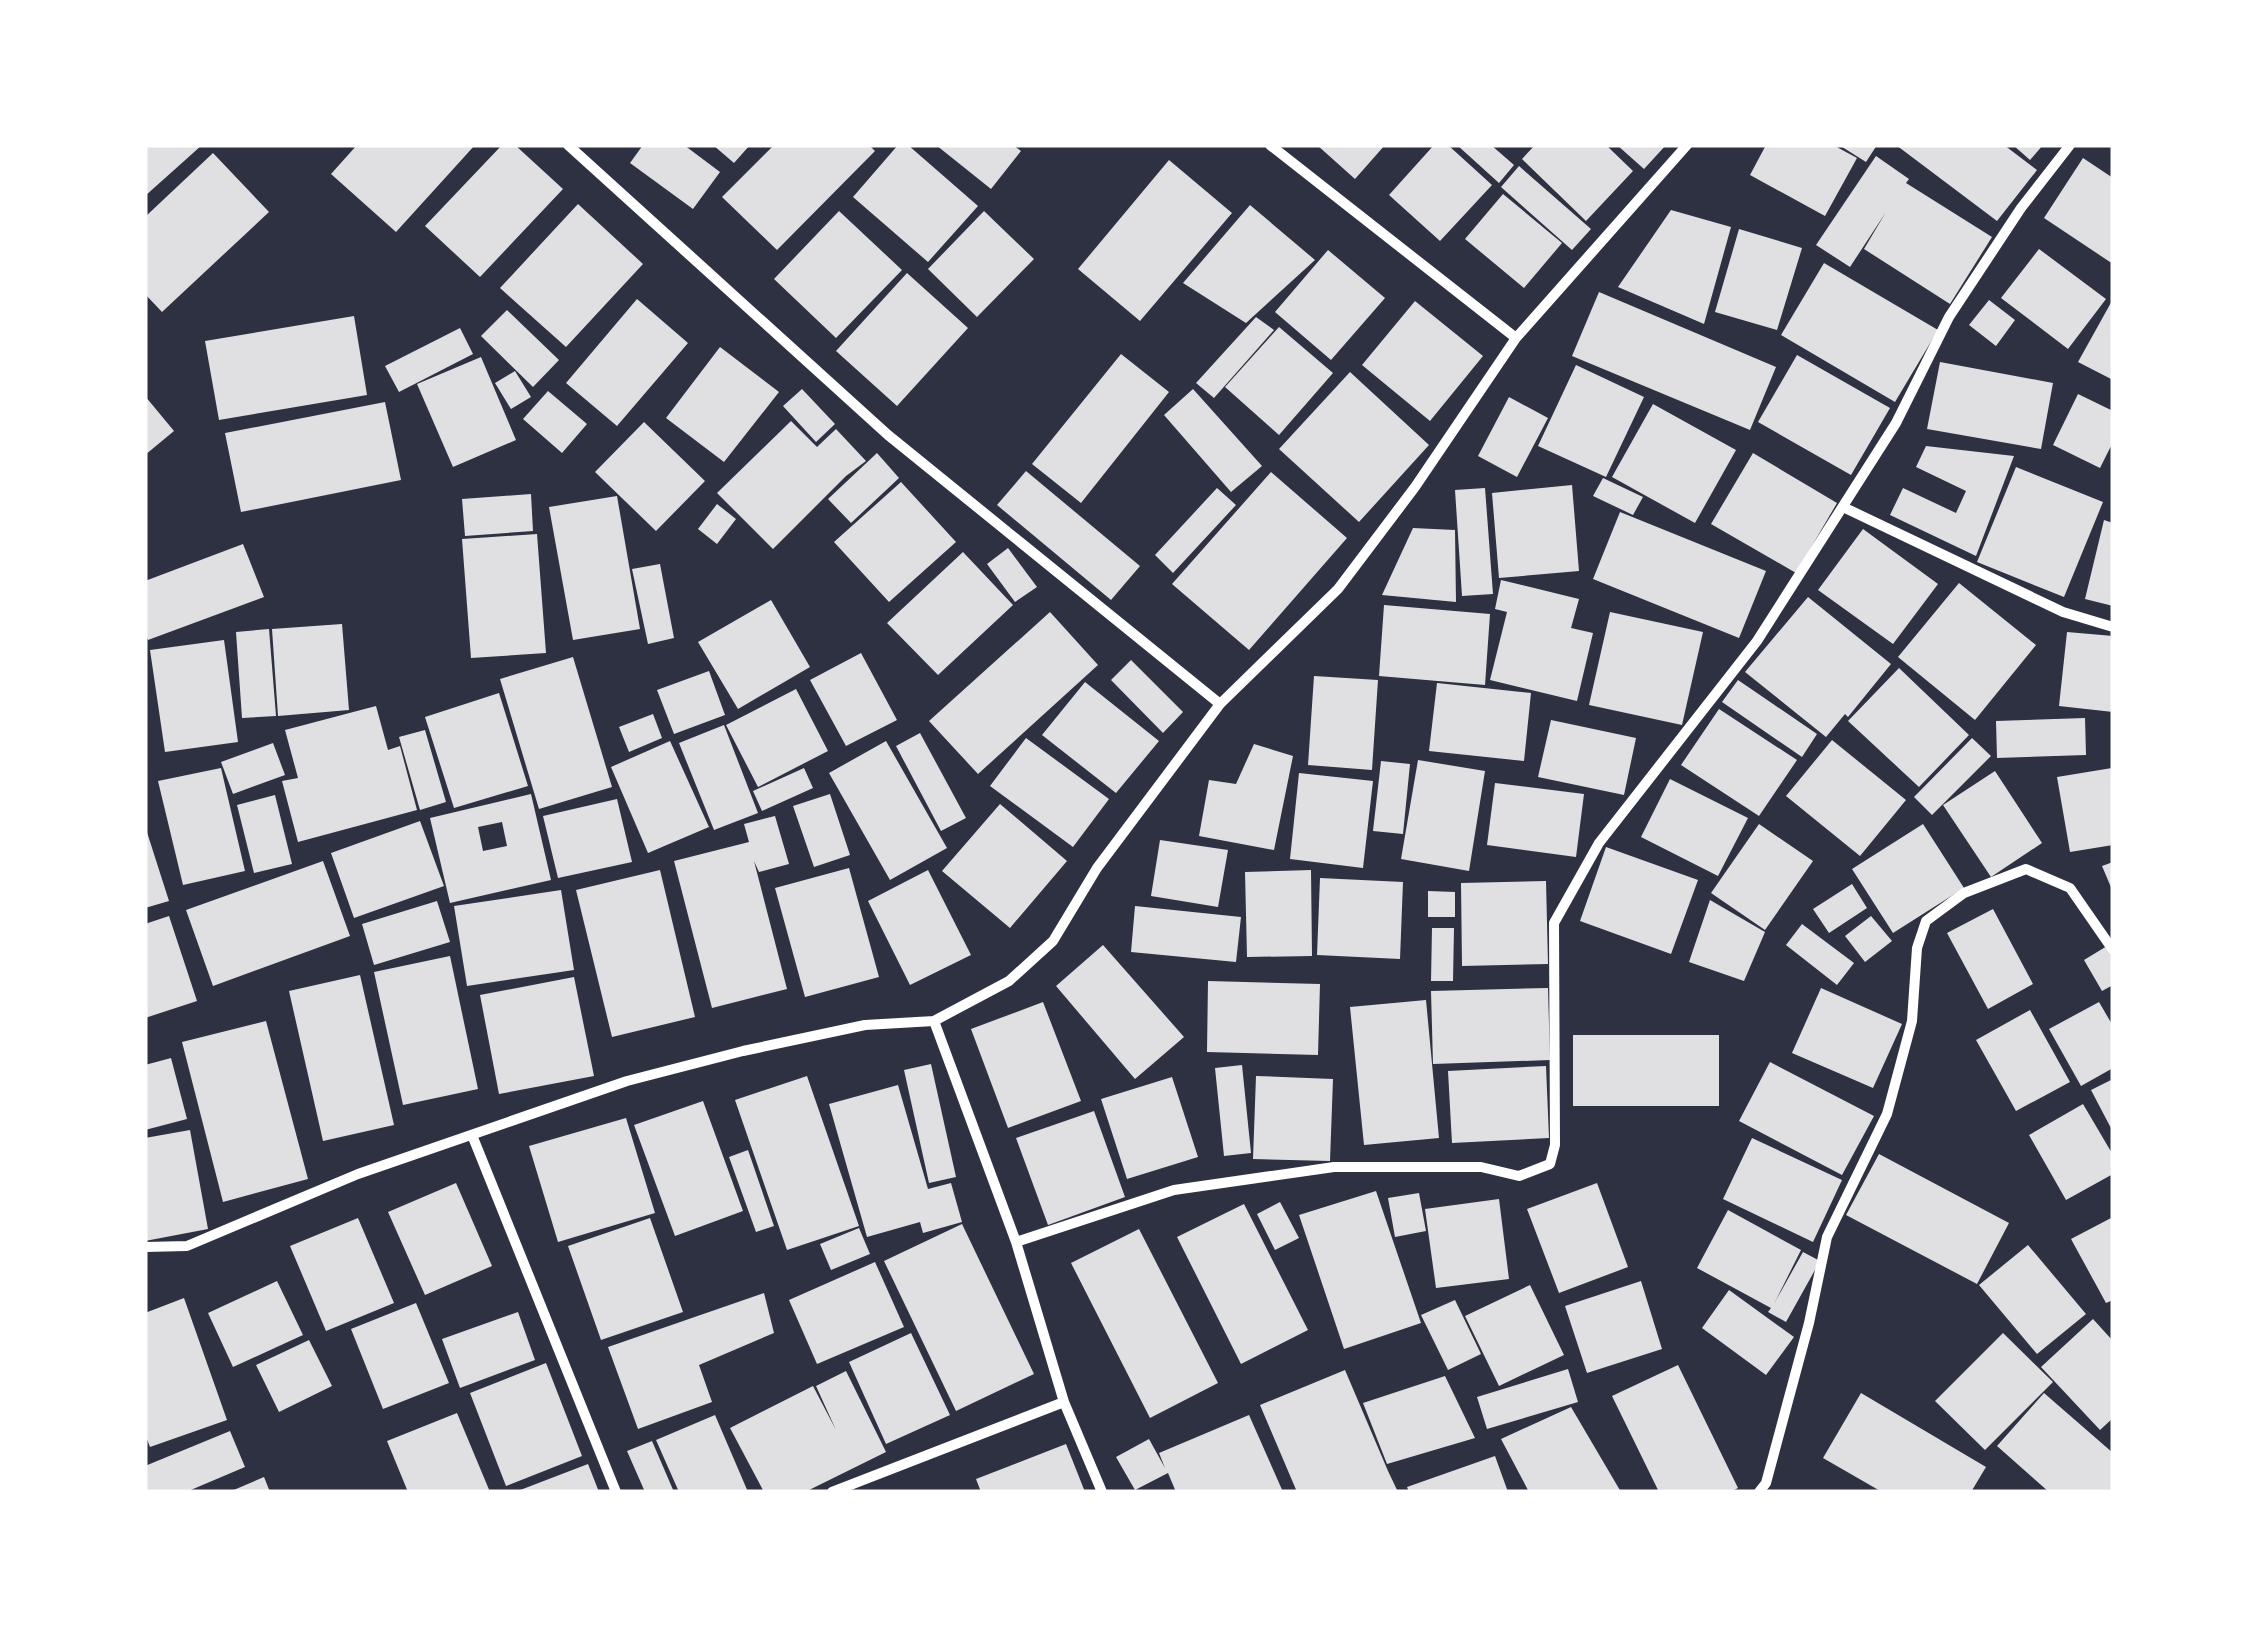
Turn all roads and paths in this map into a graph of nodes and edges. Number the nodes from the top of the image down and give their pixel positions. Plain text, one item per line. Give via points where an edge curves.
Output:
1 (568, 145) edge
2 (1270, 145) edge
3 (1687, 145) edge
4 (2070, 145) edge
5 (1516, 338) junction
6 (1843, 507) junction
7 (2113, 626) edge
8 (1220, 704) junction
9 (2113, 950) edge
10 (934, 1020) junction
11 (472, 1136) junction
12 (1016, 1242) junction
13 (145, 1247) edge
14 (1064, 1402) junction
15 (616, 1492) edge
16 (832, 1492) edge
17 (1102, 1492) edge
18 (1759, 1492) edge

1 - 8 street via 888,434
2 - 5 street
3 - 5 street
4 - 6 street via 1949,318 1896,423
5 - 8 street via 1338,589
6 - 7 street via 2063,612
6 - 12 street via 1758,641 1599,843 1554,923 1550,1164 1519,1176 1481,1167 1334,1167 1174,1190
8 - 10 street via 1097,868 1052,941 1009,980
9 - 18 street via 2070,888 2026,869 1964,893 1926,921 1917,948 1912,1021 1887,1114 1827,1237
10 - 11 street via 864,1025 724,1056 627,1081
10 - 12 street
11 - 13 street via 358,1174 187,1246
11 - 15 street
12 - 14 street
14 - 16 street
14 - 17 street

